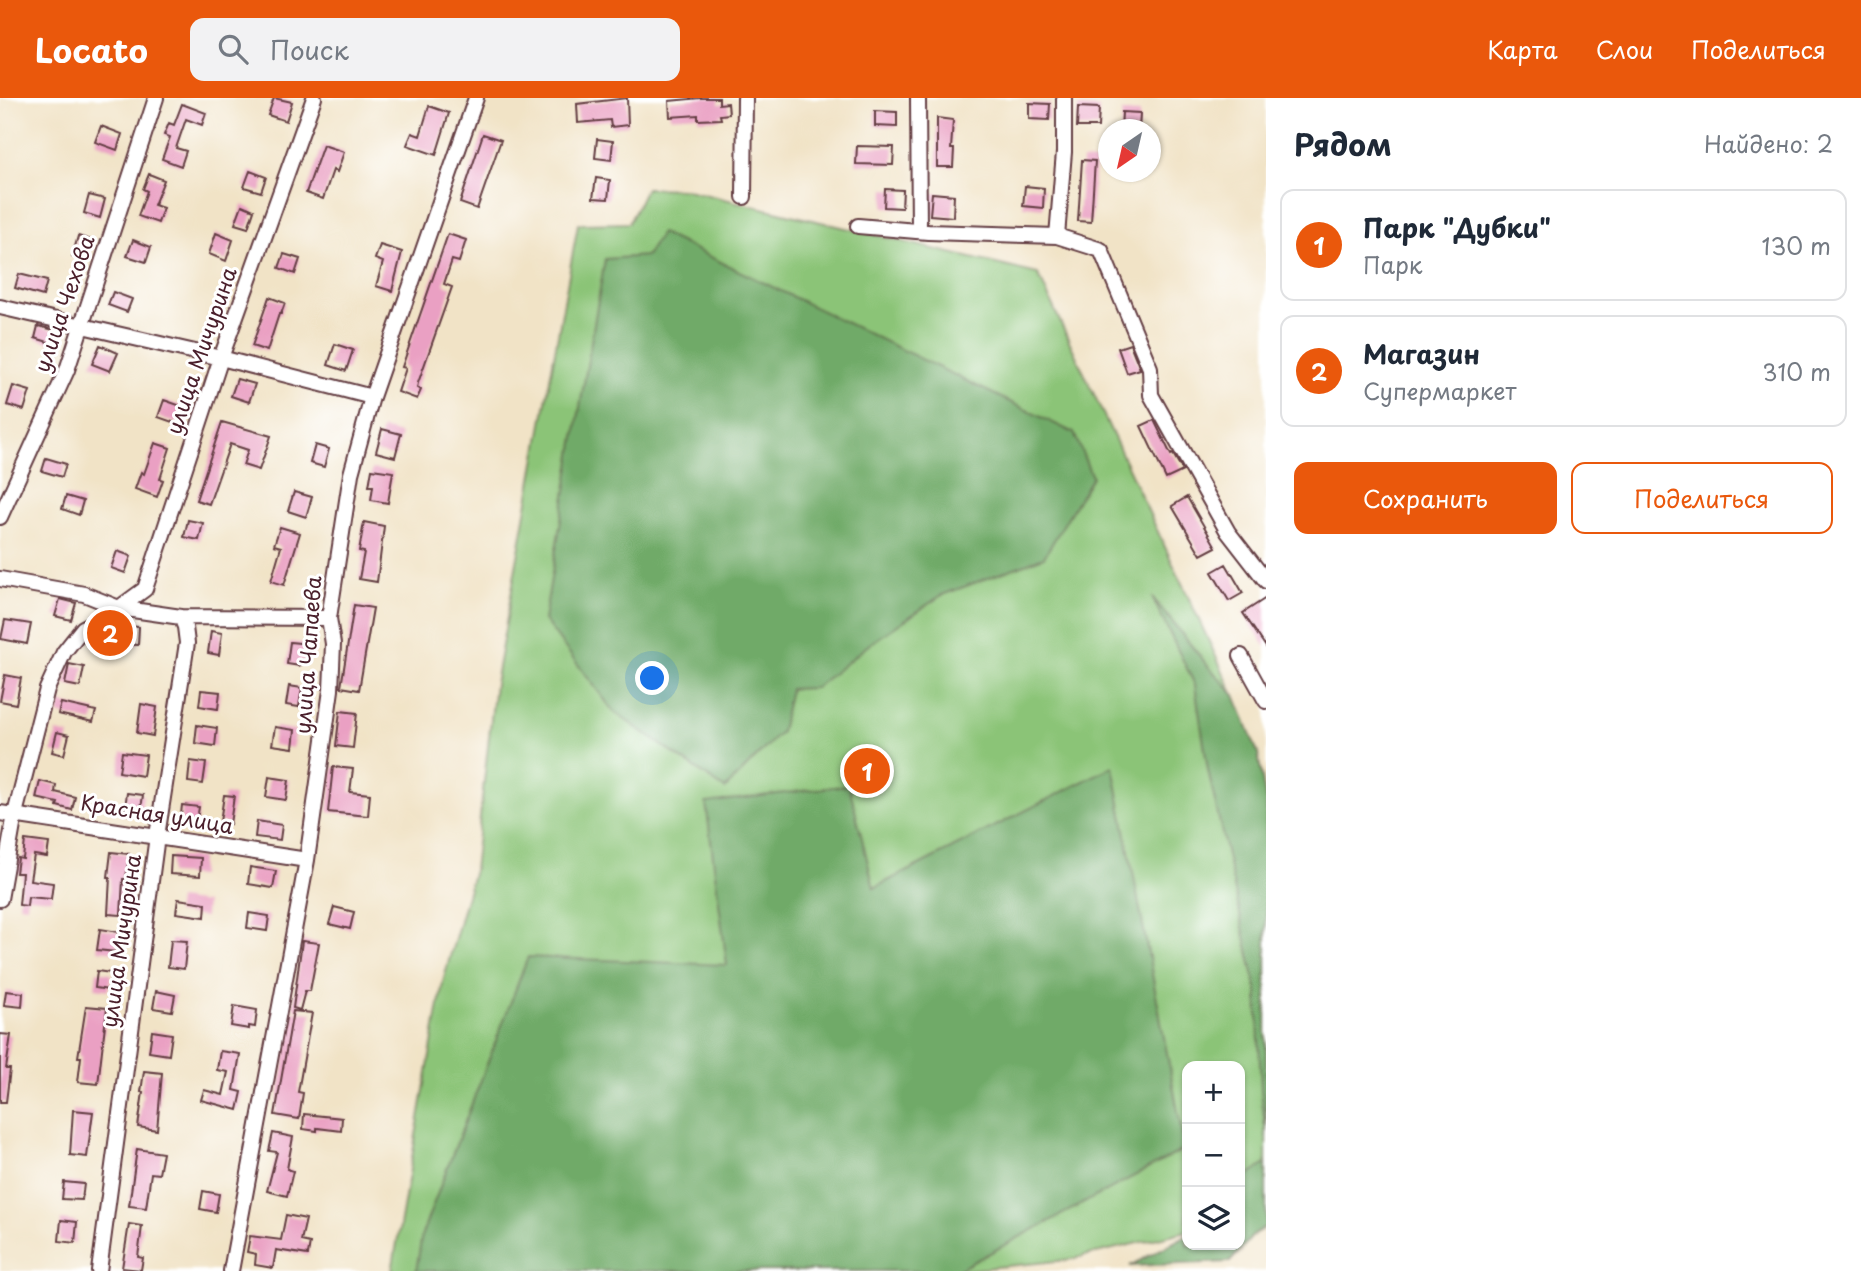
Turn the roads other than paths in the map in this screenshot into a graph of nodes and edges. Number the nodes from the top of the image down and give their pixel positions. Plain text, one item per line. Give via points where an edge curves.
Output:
1 (156, 98) edge
2 (314, 98) edge
3 (476, 98) edge
4 (745, 98) edge
5 (918, 98) edge
6 (1064, 98) edge
7 (744, 197) dead end
8 (858, 226) dead end
9 (919, 231) junction
10 (1057, 236) junction
11 (0, 307) edge
12 (81, 324) junction
13 (221, 358) junction
14 (372, 397) junction
15 (0, 517) edge
16 (0, 579) edge
17 (1266, 581) edge
18 (119, 608) junction
19 (181, 617) junction
20 (329, 618) junction
21 (1241, 656) dead end
22 (1266, 701) edge
23 (7, 814) edge
24 (158, 836) junction
25 (307, 860) junction
26 (0, 900) edge
27 (99, 1271) edge
28 (231, 1271) edge

1 - 12 street, улица Чехова
2 - 13 street, улица Мичурина
3 - 14 street, улица Чапаева
4 - 7 street
5 - 9 street
6 - 10 street
8 - 9 street
9 - 10 street
10 - 17 street via 1101,250 1150,369 1151,395 1228,532
11 - 12 street
12 - 13 street
12 - 15 street, улица Чехова via 67,370
13 - 14 street
13 - 18 street, улица Мичурина via 145,589
14 - 20 street, улица Чапаева via 351,474
16 - 18 street via 84,594
18 - 19 street
18 - 23 street, улица Мичурина via 83,628 64,652 47,689
19 - 20 street
19 - 24 street, улица Мичурина via 187,643
20 - 25 street, улица Чапаева via 331,690
21 - 22 street
23 - 24 street, Красная улица
23 - 26 street, улица Мичурина
24 - 25 street, Красная улица
24 - 27 street, улица Мичурина
25 - 28 street, улица Чапаева

